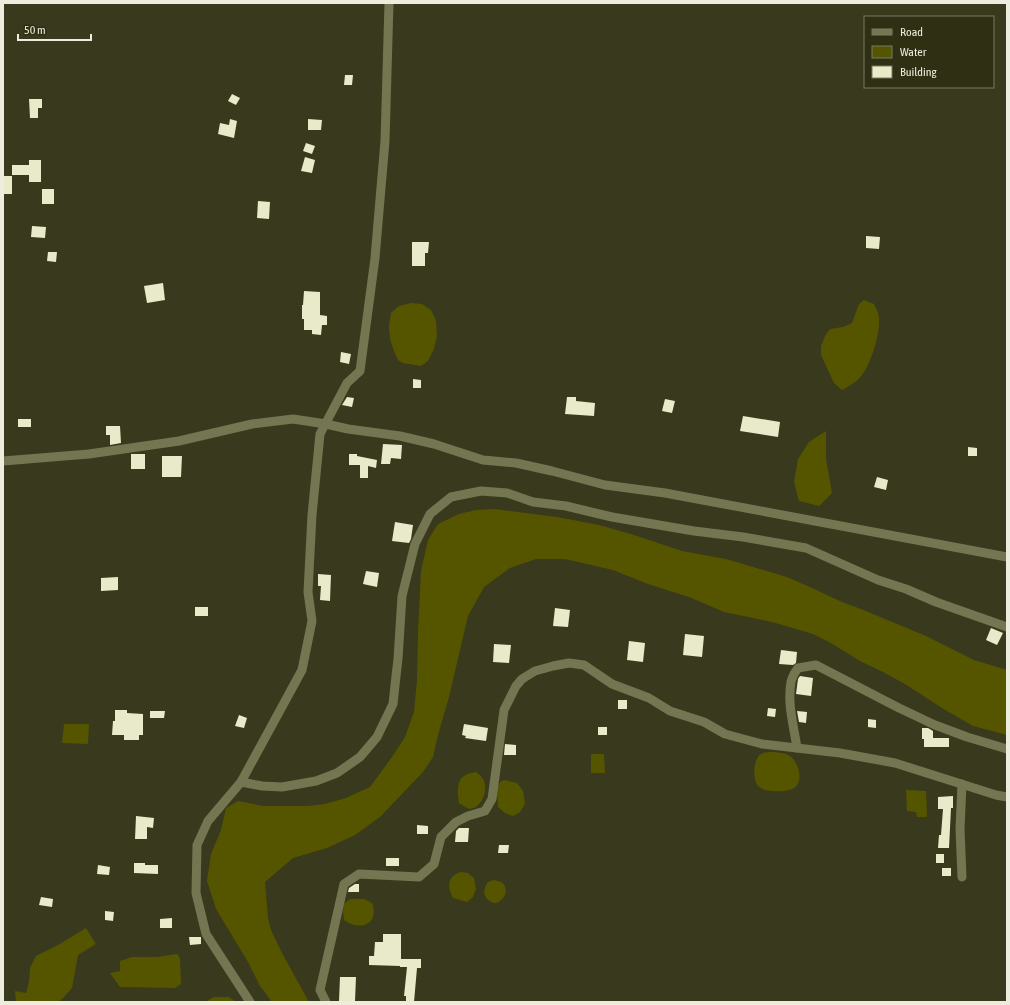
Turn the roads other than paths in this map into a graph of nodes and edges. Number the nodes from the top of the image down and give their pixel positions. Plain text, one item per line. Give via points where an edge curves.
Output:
1 (390, 3) edge
2 (326, 424) junction
3 (3, 461) edge
4 (1007, 557) edge
5 (1007, 627) edge
6 (797, 748) junction
7 (1007, 749) edge
8 (241, 782) junction
9 (962, 784) junction
10 (1007, 797) edge
11 (962, 877) dead end
12 (250, 1002) edge
13 (326, 1002) edge

1 - 2 street via 385,141 376,258 360,371 347,383
2 - 3 street via 293,419 252,424 179,441 89,454
2 - 4 street via 400,436 483,460 516,463 605,485 665,493
2 - 8 street via 320,434 312,515 308,592 312,621 302,670
5 - 8 street via 878,580 806,548 612,517 566,506 533,502 507,493 481,491 451,497 430,514 415,544 402,596 393,704 377,737 360,757 337,773 316,781 282,787
6 - 7 street via 791,712 792,681 798,668 816,665 935,725
6 - 9 street via 895,763
6 - 13 street via 762,744 725,734 704,722 670,711 649,698 612,684 584,665 569,663 535,671 516,686 504,710 492,799 485,811 456,822 441,837 434,864 419,877 359,874 344,884 320,990
8 - 12 street via 208,821 197,845 196,893 206,934
9 - 10 street
9 - 11 street

